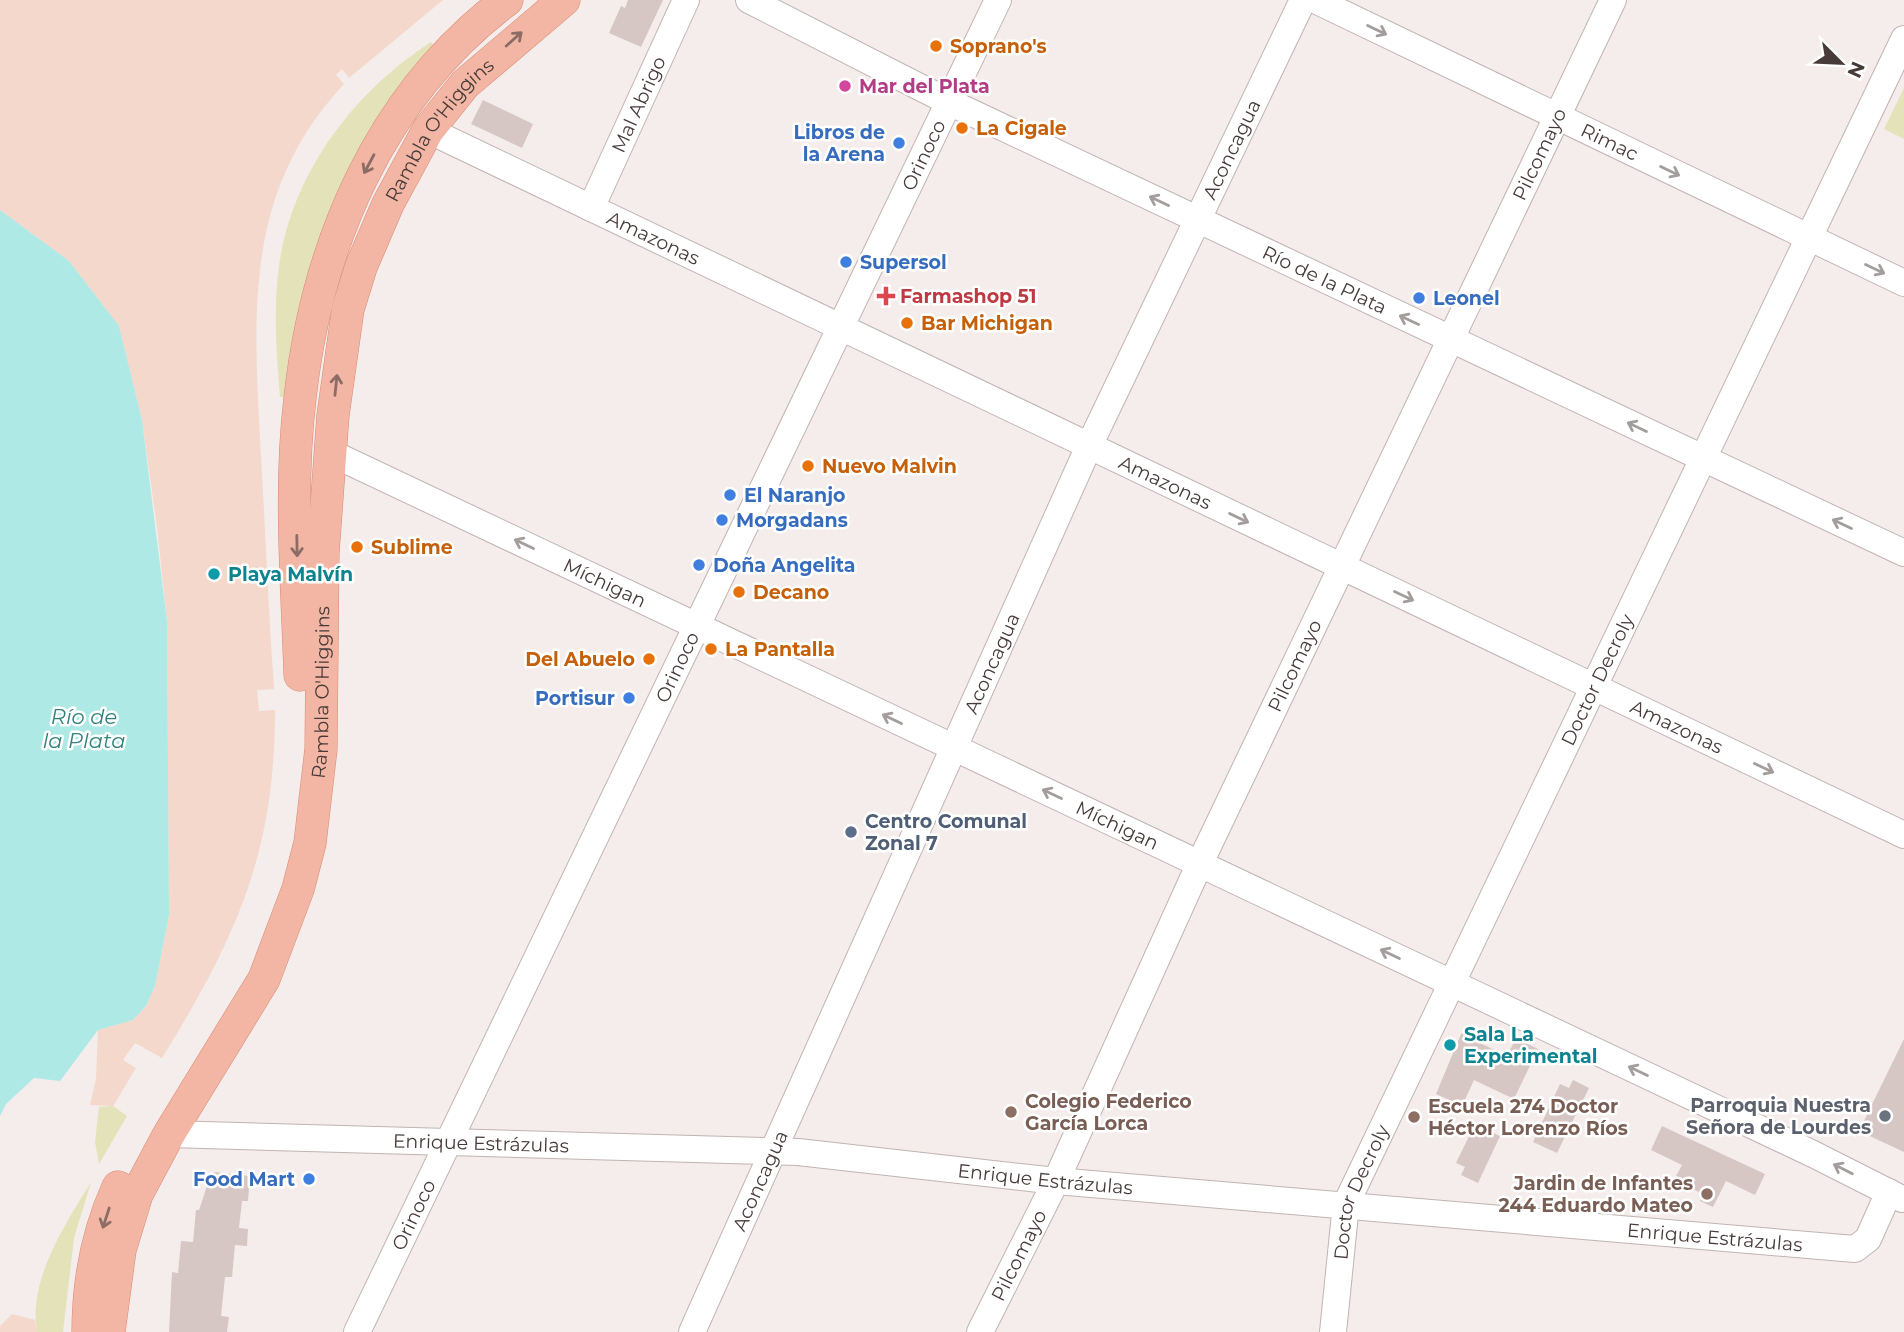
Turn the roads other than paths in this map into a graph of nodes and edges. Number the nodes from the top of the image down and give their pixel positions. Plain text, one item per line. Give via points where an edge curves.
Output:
1 (507, 0) edge
2 (564, 0) edge
3 (686, 0) edge
4 (749, 0) edge
5 (998, 0) edge
6 (1303, 0) edge
7 (1315, 0) edge
8 (1613, 0) edge
9 (1904, 39) edge
10 (949, 102) junction
11 (1557, 117) junction
12 (428, 130) junction
13 (591, 208) junction
14 (1199, 220) junction
15 (1810, 238) junction
16 (1904, 283) edge
17 (841, 327) junction
18 (1451, 340) junction
19 (1089, 446) junction
20 (331, 453) junction
21 (1703, 458) junction
22 (1904, 553) edge
23 (1342, 567) junction
24 (696, 625) junction
25 (1593, 686) junction
26 (953, 748) junction
27 (1904, 835) edge
28 (1200, 863) junction
29 (1452, 983) junction
30 (169, 1134) junction
31 (447, 1144) junction
32 (773, 1153) junction
33 (1056, 1181) junction
34 (1896, 1196) edge
35 (1346, 1204) junction
36 (88, 1332) edge
37 (109, 1332) edge
38 (357, 1332) edge
39 (692, 1332) edge
40 (980, 1332) edge
41 (1333, 1332) edge

1 -> 36 main road, Rambla O'Higgins via 449,51 392,121 328,257 307,346 297,439 302,715 298,791 289,842 245,970 152,1124 110,1206 91,1279
12 -> 2 main road, Rambla O'Higgins via 465,84
3 - 13 street, Mal Abrigo
4 - 10 street, Río de la Plata
5 - 10 street, Orinoco
6 - 14 street, Aconcagua
7 -> 11 street, Rimac
8 - 11 street, Pilcomayo
9 - 15 street, Doctor Decroly
14 -> 10 street, Río de la Plata
10 - 17 street, Orinoco
11 -> 15 street, Rimac
11 - 18 street, Pilcomayo
12 - 13 street, Amazonas
20 -> 12 main road, Rambla O'Higgins via 341,351 354,288 379,222
13 - 17 street, Amazonas
18 -> 14 street, Río de la Plata
14 - 19 street, Aconcagua
15 -> 16 street, Rimac
15 - 21 street, Doctor Decroly
17 - 19 street, Amazonas
17 - 24 street, Orinoco
21 -> 18 street, Río de la Plata
18 - 23 street, Pilcomayo
19 -> 23 street, Amazonas
19 - 26 street, Aconcagua
24 -> 20 street, Míchigan
20 - 30 main road, Rambla O'Higgins via 323,554 321,749 310,843 264,979
22 -> 21 street, Río de la Plata
21 - 25 street, Doctor Decroly
23 -> 25 street, Amazonas
23 - 28 street, Pilcomayo
26 -> 24 street, Míchigan
24 - 31 street, Orinoco
25 -> 27 street, Amazonas
25 - 29 street, Doctor Decroly
28 -> 26 street, Míchigan
26 - 32 street, Aconcagua
29 -> 28 street, Míchigan
28 - 33 street, Pilcomayo
34 -> 29 street, Míchigan
29 - 35 street, Doctor Decroly
30 - 31 street, Enrique Estrázulas
30 - 37 main road, Rambla O'Higgins via 126,1225
31 - 32 street, Enrique Estrázulas
31 - 38 street, Orinoco
32 - 33 street, Enrique Estrázulas via 811,1153
32 - 39 street, Aconcagua
33 - 35 street, Enrique Estrázulas
33 - 40 street, Pilcomayo
34 - 35 street, Enrique Estrázulas via 1868,1239 1855,1249
35 - 41 street, Doctor Decroly

